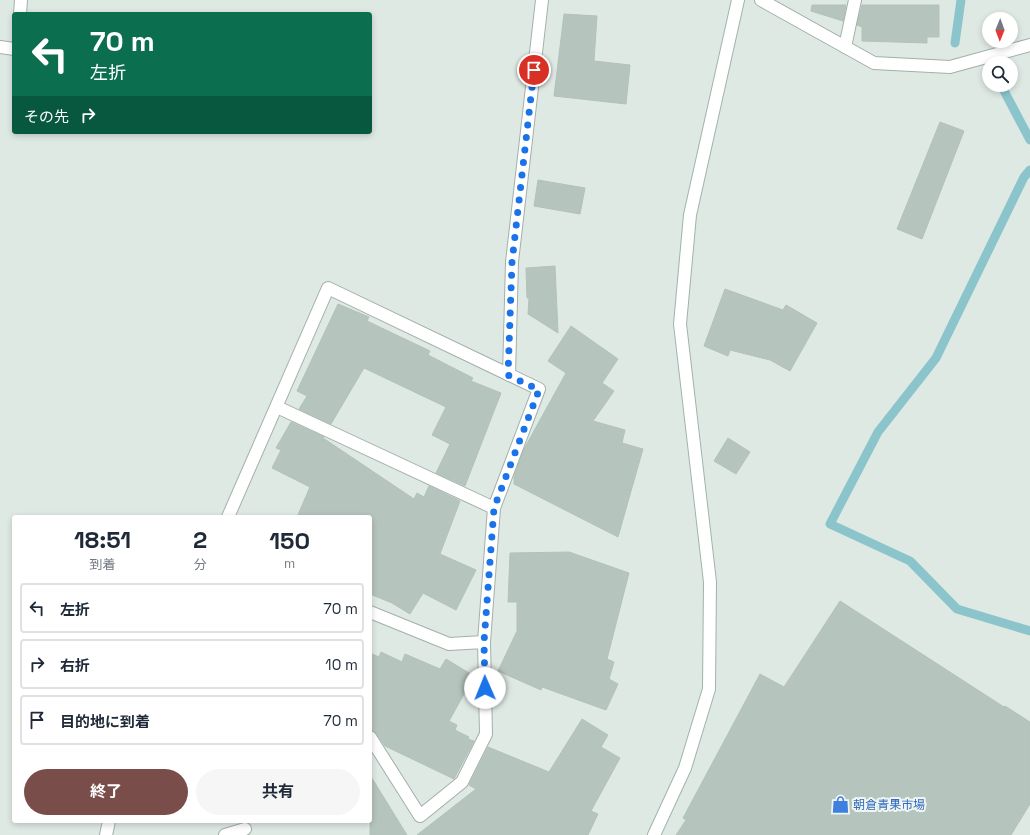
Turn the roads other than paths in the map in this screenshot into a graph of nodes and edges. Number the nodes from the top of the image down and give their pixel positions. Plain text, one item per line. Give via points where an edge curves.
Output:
1 (21, 0) edge
2 (542, 0) edge
3 (738, 0) edge
4 (761, 0) edge
5 (855, 0) edge
6 (20, 12) edge
7 (1030, 45) edge
8 (0, 47) edge
9 (845, 47) junction
10 (12, 49) edge
11 (508, 375) junction
12 (277, 407) junction
13 (494, 508) junction
14 (229, 515) edge
15 (372, 613) edge
16 (484, 642) junction
17 (372, 740) edge
18 (109, 823) edge
19 (244, 829) dead end
20 (106, 835) edge
21 (225, 835) edge
22 (654, 835) edge

1 - 6 street
2 - 11 street via 512,262
3 - 22 street via 690,215 680,324 710,582 710,689 685,768
4 - 9 street
5 - 9 street
7 - 9 street via 950,67 874,63
8 - 10 street
11 - 12 street via 328,288
11 - 13 street via 539,390
12 - 13 street
12 - 14 street
13 - 16 street
15 - 16 street via 449,644
16 - 17 street via 486,734 462,782 420,816
18 - 20 street
19 - 21 street

